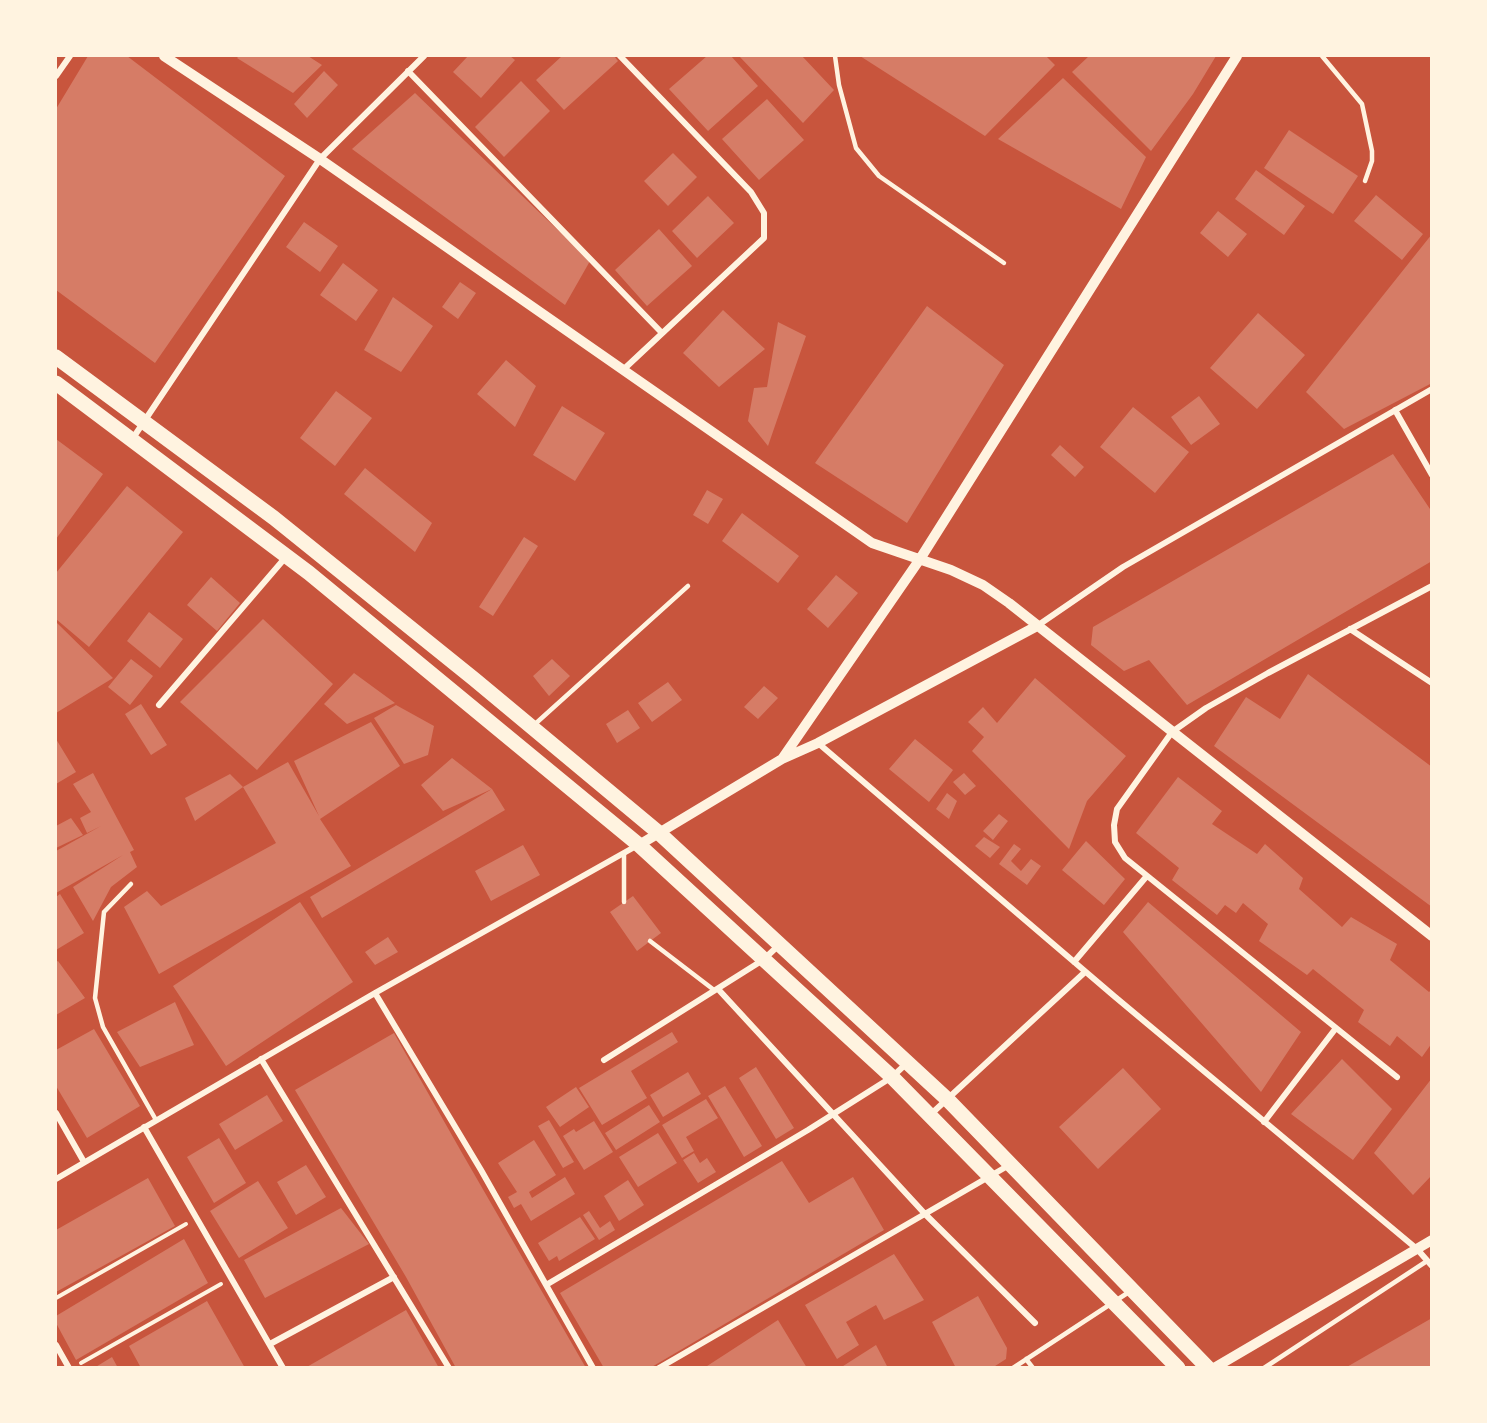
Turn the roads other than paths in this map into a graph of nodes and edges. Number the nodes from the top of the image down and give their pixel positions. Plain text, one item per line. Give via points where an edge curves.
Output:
1 (70, 56) edge
2 (164, 56) edge
3 (424, 56) edge
4 (620, 56) edge
5 (835, 56) edge
6 (1237, 56) edge
7 (1322, 56) edge
8 (408, 71) junction
9 (56, 76) edge
10 (320, 159) junction
11 (1365, 181) dead end
12 (1004, 263) dead end
13 (662, 333) junction
14 (56, 357) edge
15 (624, 369) junction
16 (56, 383) edge
17 (1431, 389) edge
18 (1395, 410) junction
19 (144, 419) junction
20 (132, 438) junction
21 (1431, 475) edge
22 (287, 556) junction
23 (920, 559) junction
24 (688, 586) dead end
25 (1431, 586) edge
26 (1037, 626) junction
27 (1350, 629) junction
28 (1431, 683) edge
29 (159, 705) dead end
30 (532, 727) junction
31 (1172, 732) junction
32 (818, 743) junction
33 (782, 759) junction
34 (659, 833) junction
35 (639, 845) junction
36 (624, 853) junction
37 (1146, 877) junction
38 (131, 884) dead end
39 (624, 902) dead end
40 (1431, 936) edge
41 (650, 941) dead end
42 (779, 945) junction
43 (763, 960) junction
44 (1074, 962) junction
45 (1085, 972) junction
46 (716, 990) junction
47 (375, 993) junction
48 (1336, 1028) junction
49 (261, 1059) junction
50 (604, 1060) dead end
51 (908, 1063) junction
52 (892, 1077) junction
53 (1397, 1077) dead end
54 (948, 1100) junction
55 (56, 1113) edge
56 (834, 1113) junction
57 (930, 1115) junction
58 (156, 1120) junction
59 (1264, 1122) junction
60 (144, 1127) junction
61 (84, 1162) junction
62 (1011, 1164) junction
63 (992, 1176) junction
64 (56, 1179) edge
65 (926, 1214) junction
66 (1431, 1240) edge
67 (1417, 1249) junction
68 (1429, 1264) edge
69 (394, 1277) junction
70 (546, 1285) junction
71 (1131, 1291) junction
72 (1114, 1302) junction
73 (1035, 1323) dead end
74 (270, 1344) junction
75 (56, 1345) edge
76 (1026, 1359) junction
77 (71, 1368) edge
78 (283, 1368) edge
79 (449, 1368) edge
80 (593, 1368) edge
81 (659, 1368) edge
82 (1013, 1368) edge
83 (1033, 1368) edge
84 (1178, 1368) edge
85 (1208, 1368) edge
86 (1214, 1368) edge
87 (1264, 1368) edge

1 - 9 street
2 - 10 street
3 - 8 street
4 - 13 street via 751,192 764,213 764,238
5 - 12 lane via 856,148 879,176
6 - 23 street
7 - 11 lane via 1362,104 1372,151
8 - 10 street
8 - 13 street
10 - 15 street
10 - 19 street
13 - 15 street
14 - 19 highway
15 - 23 street via 872,543
16 - 20 highway
17 - 18 street
18 - 21 street
18 - 26 street via 1123,567
19 - 20 street
19 - 30 highway via 274,518
20 - 22 highway
22 - 29 street
22 - 35 highway
23 - 26 street via 983,585
23 - 33 street
24 - 30 lane
25 - 27 street
26 - 31 street
26 - 32 street
27 - 28 street
27 - 31 street via 1206,708
30 - 34 highway
31 - 37 street via 1115,817 1115,842 1125,858
31 - 40 street
32 - 33 street
32 - 44 street
33 - 34 street
34 - 35 street
34 - 42 highway
35 - 36 street
35 - 43 highway
36 - 39 lane
36 - 47 street
37 - 44 street
37 - 48 street
38 - 58 lane via 104,912 94,998 103,1028
41 - 46 lane
42 - 43 street
42 - 51 highway
43 - 46 street
43 - 52 highway
44 - 45 street
45 - 54 street
45 - 59 street
46 - 50 street
46 - 56 street
47 - 49 street
47 - 70 street
48 - 53 street
48 - 59 street
49 - 58 street
49 - 69 street
51 - 52 street
51 - 54 highway
52 - 56 street
52 - 57 highway
54 - 57 street
54 - 62 highway
55 - 61 street
56 - 65 street
56 - 70 street
57 - 63 highway
58 - 60 street
59 - 67 street
60 - 61 street
60 - 74 street
61 - 64 street
62 - 63 street
62 - 71 highway
63 - 65 street
63 - 72 highway
65 - 73 street
65 - 81 street
66 - 67 street
67 - 68 street
67 - 86 street
68 - 87 lane
69 - 74 street
69 - 79 street
70 - 80 street
71 - 72 lane
71 - 85 highway
72 - 76 lane
72 - 84 highway
74 - 78 street
75 - 77 street
76 - 82 lane
76 - 83 lane

